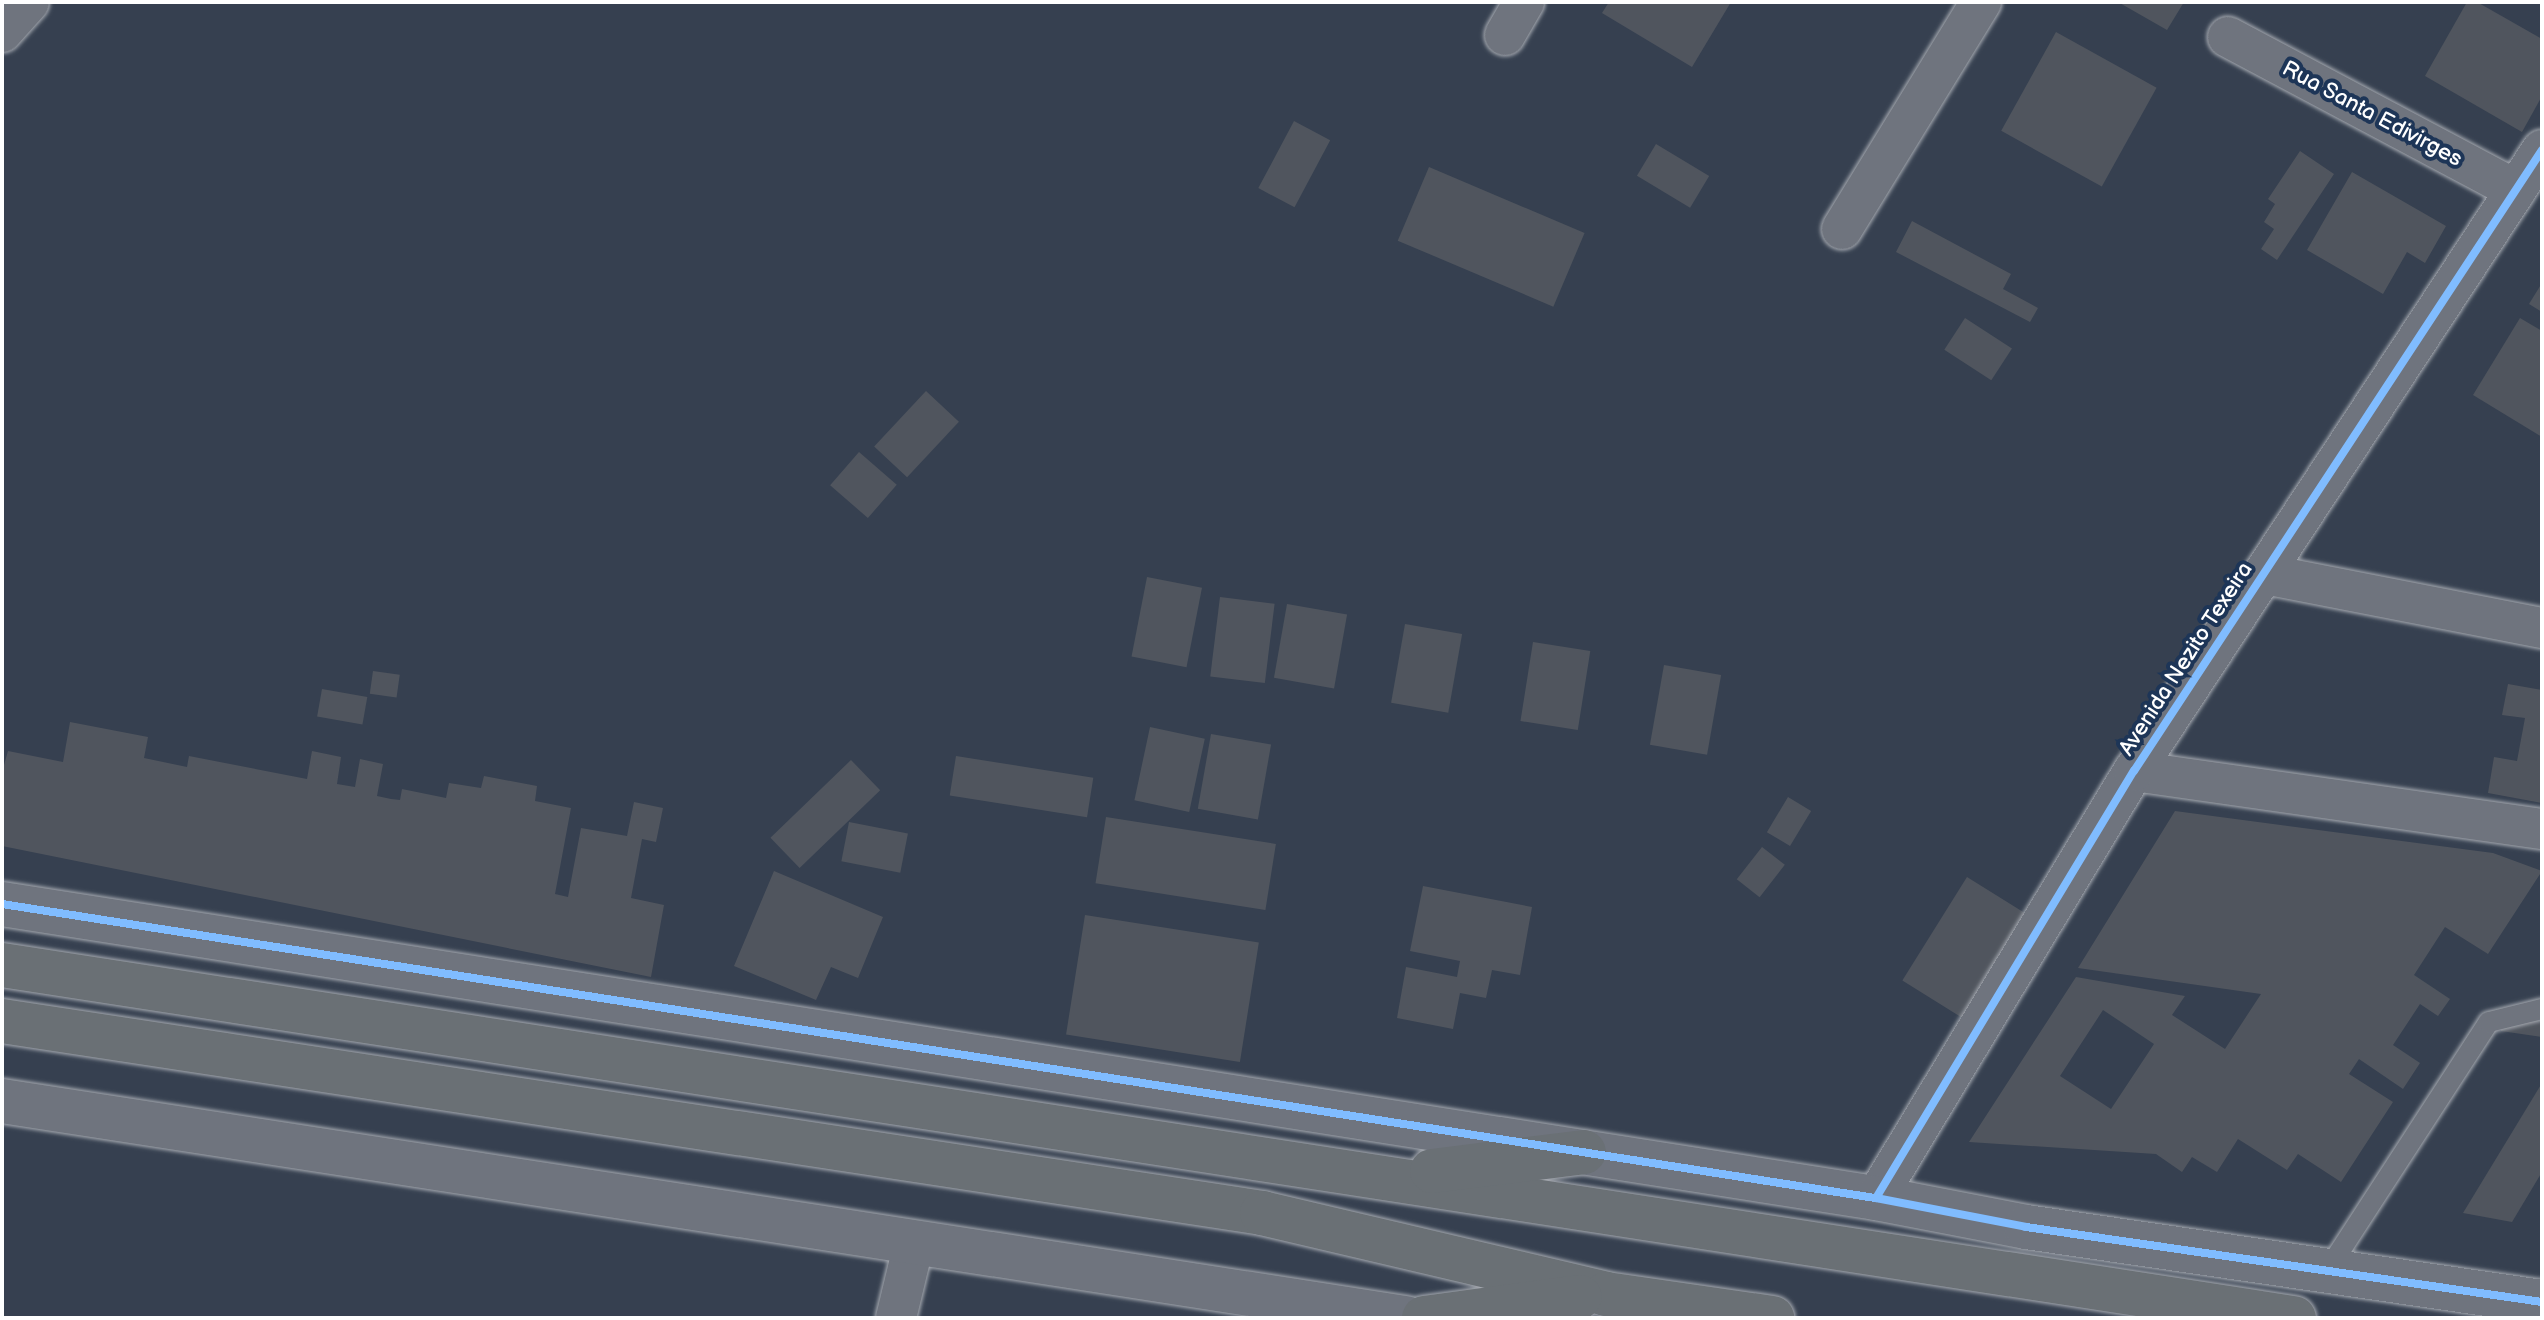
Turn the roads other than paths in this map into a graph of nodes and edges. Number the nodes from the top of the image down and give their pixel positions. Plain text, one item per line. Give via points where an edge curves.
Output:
1 (29, 2) edge
2 (1981, 2) edge
3 (2, 32) edge
4 (2228, 37) dead end
5 (2542, 150) edge
6 (2516, 190) junction
7 (1842, 229) dead end
8 (2264, 574) junction
9 (2542, 628) edge
10 (2134, 771) junction
11 (2542, 829) edge
12 (2, 904) edge
13 (2, 965) edge
14 (2542, 1009) edge
15 (2, 1021) edge
16 (2, 1101) edge
17 (1584, 1152) junction
18 (1378, 1178) junction
19 (1876, 1198) junction
20 (914, 1243) junction
21 (2329, 1268) junction
22 (1606, 1294) junction
23 (2542, 1302) edge
24 (896, 1318) edge
25 (1406, 1318) edge
26 (1424, 1318) edge
27 (1772, 1318) edge
28 (2294, 1318) edge

1 - 3 street
2 - 7 street
4 - 6 street, Rua Santa Edivirges
5 - 6 street, Avenida Nezito Texeira
6 - 8 street, Avenida Nezito Texeira
8 - 9 street
8 - 10 street, Avenida Nezito Texeira
10 - 11 street
10 - 19 street, Avenida Nezito Texeira
12 - 17 main road
13 - 18 highway
14 - 21 lane via 2489,1022
15 - 22 highway via 1262,1213
16 - 20 main road
17 - 18 highway
17 - 19 main road
18 - 28 highway
19 - 21 main road via 2026,1227
20 - 24 street
20 - 25 main road
21 - 23 main road
22 - 26 highway
22 - 27 highway

